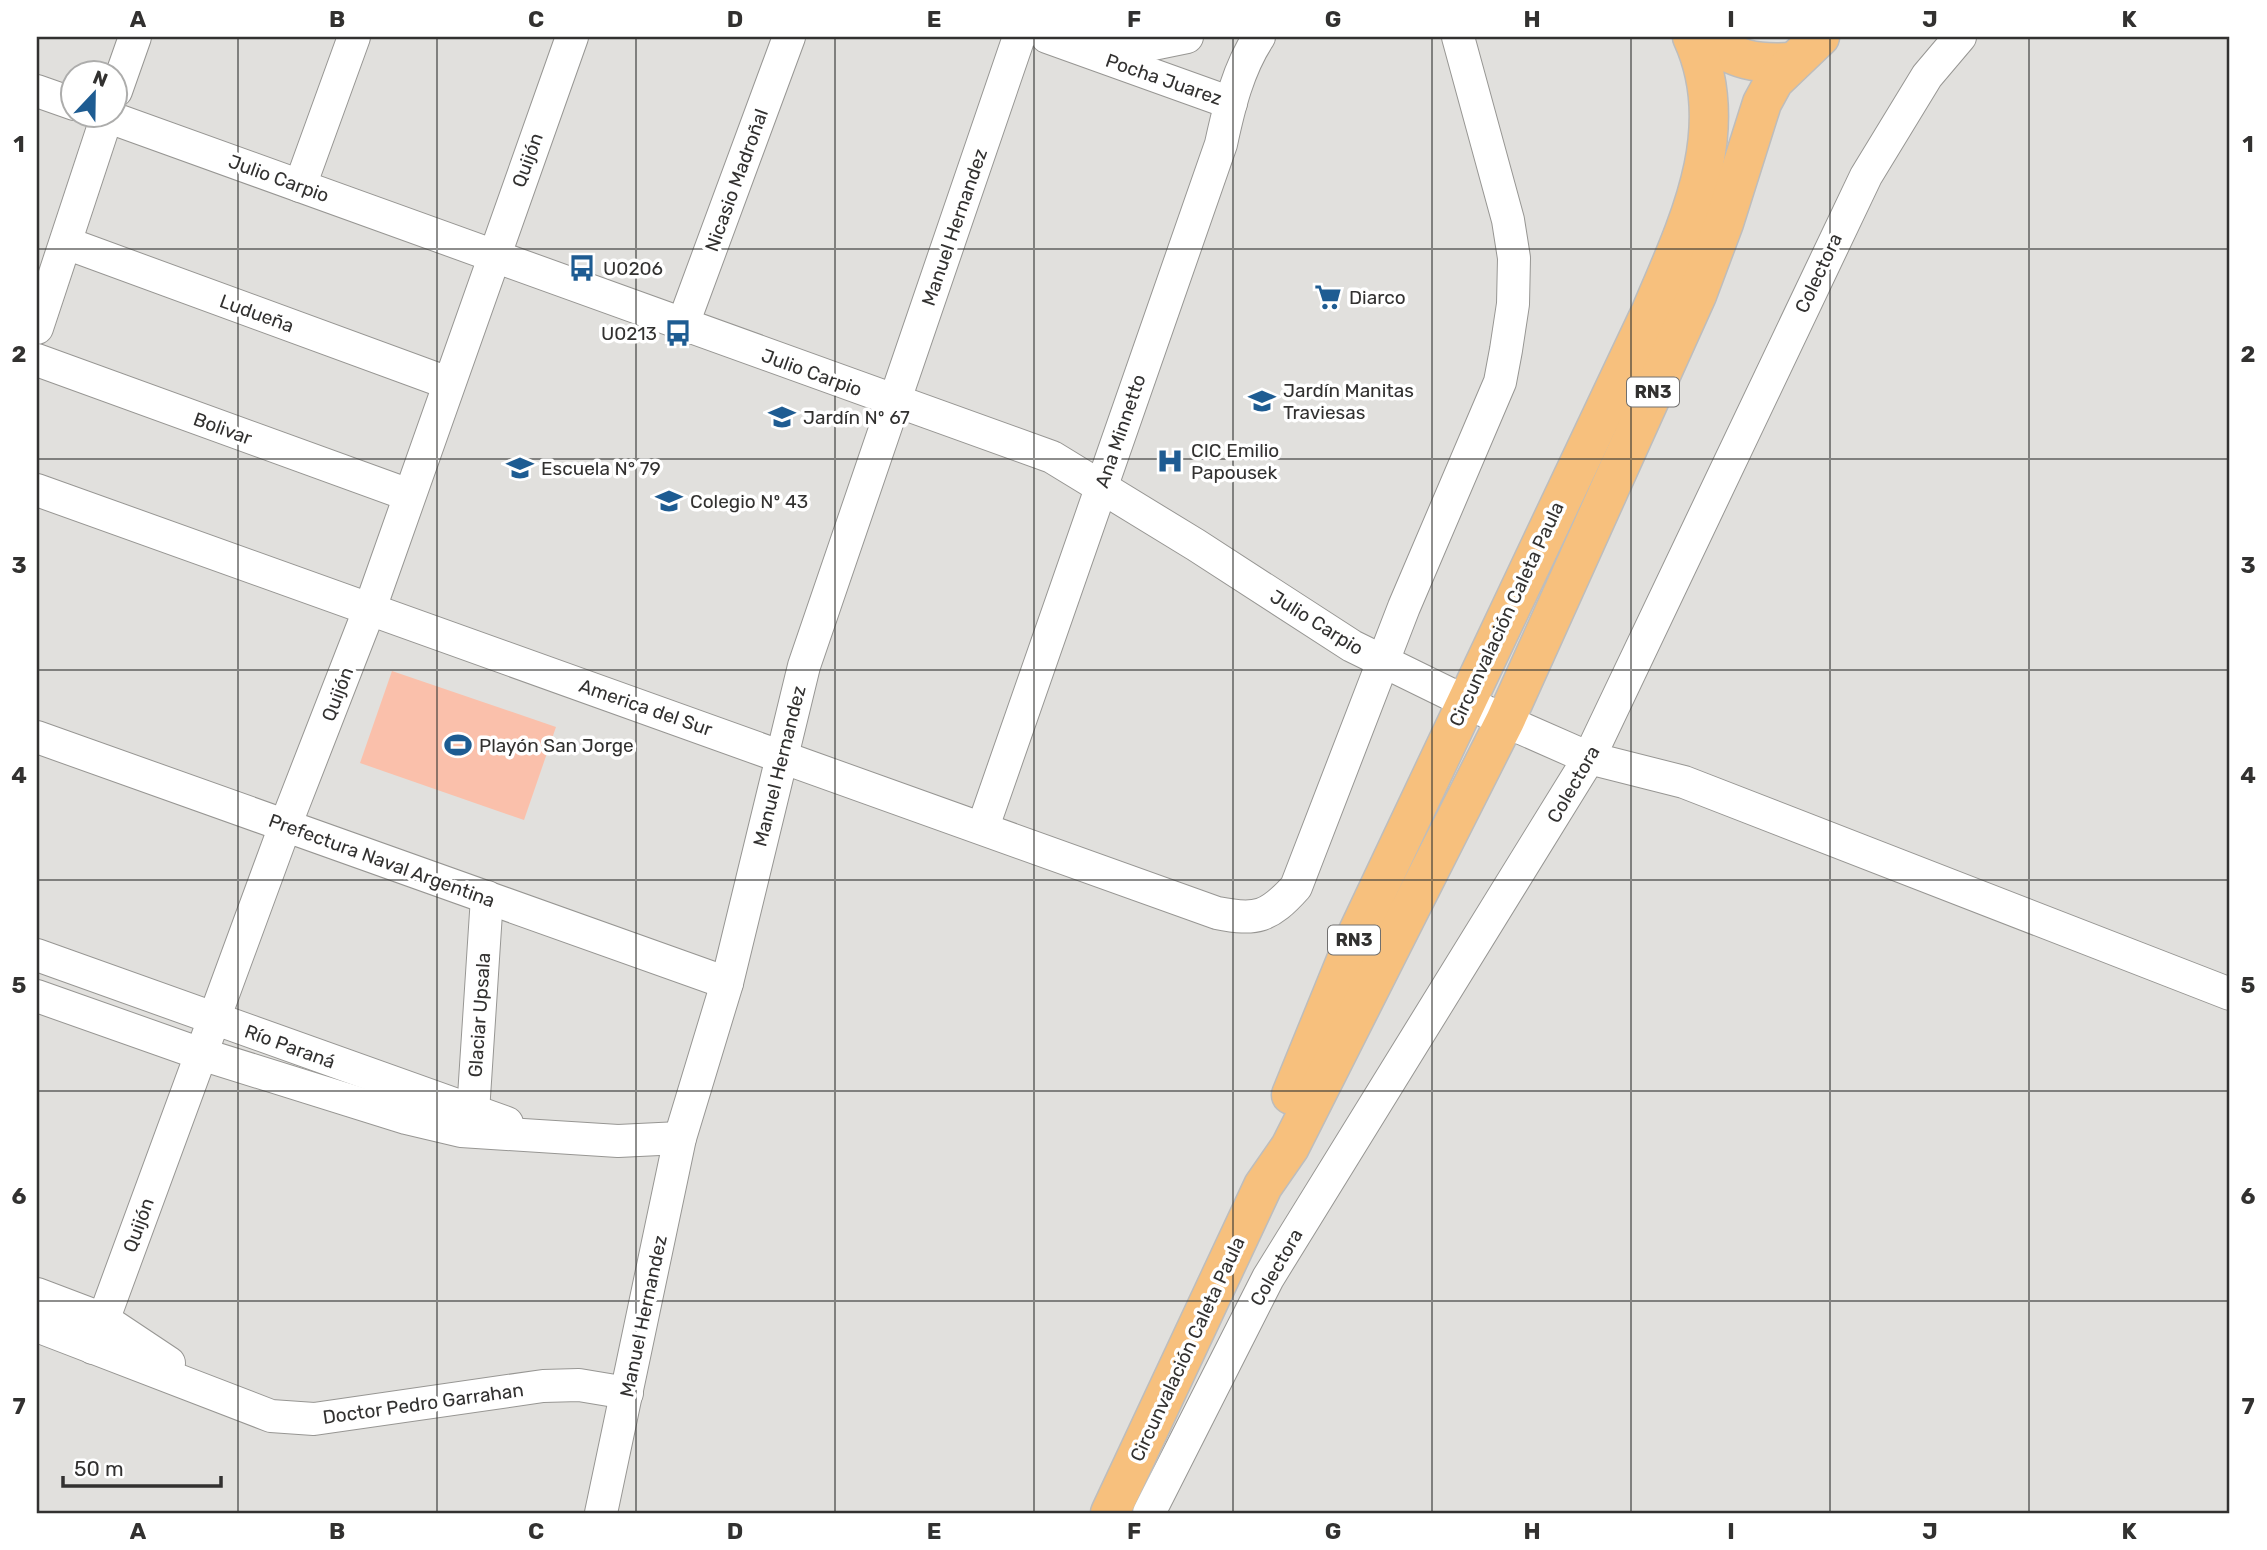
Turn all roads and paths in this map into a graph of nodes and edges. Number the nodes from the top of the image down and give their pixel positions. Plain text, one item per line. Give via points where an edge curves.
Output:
1 (135, 37) edge
2 (354, 37) edge
3 (572, 37) edge
4 (789, 37) edge
5 (1019, 37) edge
6 (1047, 37) edge
7 (1187, 37) edge
8 (1259, 37) edge
9 (1458, 37) edge
10 (1692, 37) edge
11 (1707, 37) edge
12 (1820, 37) edge
13 (1960, 37) edge
14 (1097, 55) junction
15 (127, 60) edge
16 (1791, 62) junction
17 (37, 91) edge
18 (60, 99) edge
19 (1231, 103) junction
20 (130, 125) edge
21 (102, 130) edge
22 (300, 186) junction
23 (66, 243) junction
24 (493, 254) junction
25 (683, 324) junction
26 (37, 328) edge
27 (37, 360) edge
28 (448, 383) junction
29 (894, 401) junction
30 (1100, 487) junction
31 (37, 490) edge
32 (409, 495) junction
33 (369, 610) junction
34 (1384, 662) junction
35 (1485, 710) junction
36 (37, 737) edge
37 (780, 754) junction
38 (1589, 758) junction
39 (285, 826) junction
40 (983, 827) junction
41 (487, 897) junction
42 (37, 955) edge
43 (727, 983) junction
44 (2230, 994) edge
45 (37, 996) edge
46 (214, 1018) junction
47 (201, 1054) junction
48 (471, 1122) junction
49 (680, 1138) junction
50 (1264, 1186) junction
51 (37, 1294) edge
52 (37, 1326) edge
53 (98, 1334) junction
54 (627, 1393) junction
55 (601, 1513) edge
56 (1110, 1513) edge
57 (1149, 1513) edge

1 - 15 street
2 - 22 street
3 - 24 street, Quijón
4 - 25 street, Nicasio Madroñal
5 - 29 street, Manuel Hernandez
6 - 14 street, Pocha Juarez
7 - 14 street, Pocha Juarez
8 - 19 street, Ana Minnetto
9 - 34 street via 1508,220 1514,258 1513,304 1500,382
10 - 35 highway, Circunvalación Caleta Paula / RN3 via 1708,95 1708,131 1697,197 1651,311 1545,532
11 - 16 highway via 1748,61
12 - 16 highway, RN3
13 - 38 street, Colectora via 1927,76 1866,176
14 - 19 street, Pocha Juarez
16 - 35 highway, Circunvalación Caleta Paula / RN3 via 1762,103 1697,295 1602,503
17 - 18 street
19 - 30 street, Ana Minnetto via 1221,144
20 - 22 street, Julio Carpio
21 - 23 street
22 - 24 street, Julio Carpio
23 - 26 street
23 - 28 street, Ludueña
24 - 25 street, Julio Carpio
24 - 28 street, Quijón
25 - 29 street, Julio Carpio
27 - 32 street, Bolivar
28 - 32 street, Quijón
29 - 30 street, Julio Carpio via 1052,457
29 - 37 street, Manuel Hernandez via 804,666
30 - 34 street, Julio Carpio
30 - 40 street, Ana Minnetto
31 - 33 street, America del Sur
32 - 33 street, Quijón
33 - 37 street, America del Sur
33 - 39 street, Quijón
34 - 35 street, Julio Carpio
34 - 40 street, America del Sur via 1296,887 1280,905 1257,918 1217,913
35 - 38 street, Julio Carpio
35 - 50 highway, Circunvalación Caleta Paula / RN3 via 1430,870 1290,1147
35 - 50 highway, Circunvalación Caleta Paula / RN3 via 1342,965 1275,1135
36 - 39 street, Prefectura Naval Argentina
37 - 40 street, America del Sur
37 - 43 street, Manuel Hernandez
38 - 44 street, Julio Carpio via 1684,782
38 - 57 street, Colectora via 1268,1278
39 - 41 street, Prefectura Naval Argentina
39 - 46 street, Quijón
41 - 43 street, Prefectura Naval Argentina
41 - 48 street, Glaciar Upsala
42 - 46 street, Río Paraná
43 - 49 street, Manuel Hernandez
45 - 47 street, Río Paraná
46 - 47 street, Quijón
46 - 48 street, Río Paraná
47 - 48 street, Río Paraná via 406,1118
47 - 53 street, Quijón
48 - 49 street, Río Paraná via 544,1136 618,1142
49 - 54 street, Manuel Hernandez
50 - 56 highway, Circunvalación Caleta Paula / RN3
51 - 53 street, Doctor Pedro Garrahan
52 - 53 street, Doctor Pedro Garrahan
53 - 54 street, Doctor Pedro Garrahan via 222,1399 271,1416 314,1419 543,1386 579,1385
54 - 55 street, Manuel Hernandez

